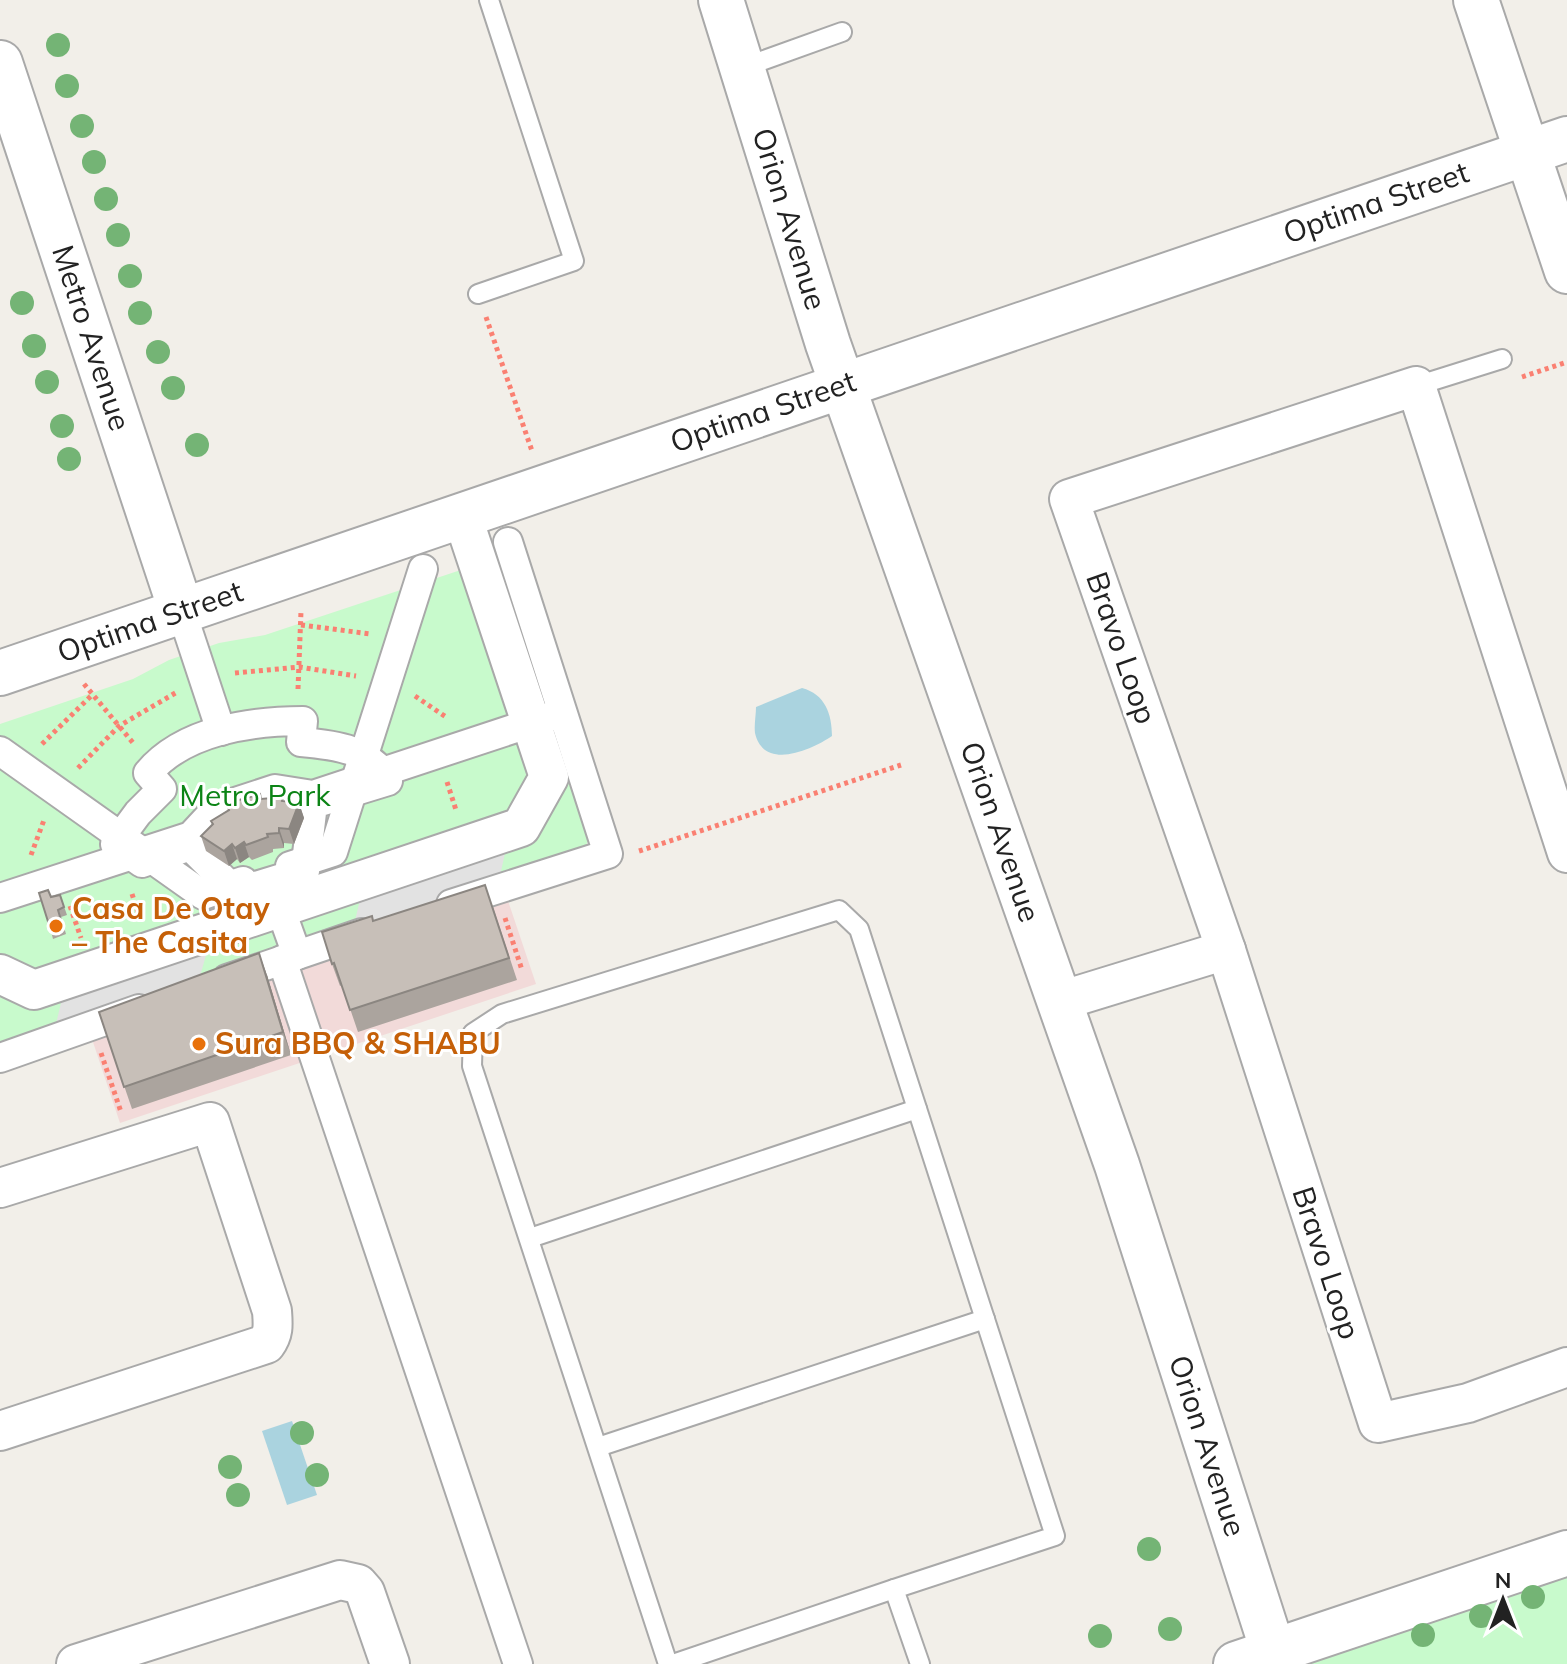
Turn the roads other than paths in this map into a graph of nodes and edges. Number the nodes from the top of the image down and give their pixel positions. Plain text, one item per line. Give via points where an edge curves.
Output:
1 (489, 0) edge
2 (721, 0) edge
3 (1476, 0) edge
4 (842, 32) dead end
5 (0, 63) edge
6 (742, 68) junction
7 (1547, 146) edge
8 (1567, 271) edge
9 (478, 294) road end
10 (1502, 359) dead end
11 (843, 384) junction
12 (1416, 386) junction
13 (462, 515) junction
14 (508, 542) dead end
15 (423, 569) dead end
16 (182, 613) junction
17 (0, 673) edge
18 (547, 718) junction
19 (221, 731) junction
20 (0, 751) edge
21 (364, 775) junction
22 (134, 852) junction
23 (1567, 853) edge
24 (273, 887) junction
25 (0, 898) edge
26 (425, 913) edge
27 (382, 926) edge
28 (1226, 950) junction
29 (289, 957) junction
30 (0, 974) edge
31 (195, 990) edge
32 (165, 1000) edge
33 (1060, 1001) junction
34 (0, 1058) edge
35 (917, 1109) junction
36 (0, 1188) edge
37 (530, 1238) junction
38 (985, 1319) junction
39 (1567, 1367) edge
40 (0, 1431) edge
41 (598, 1447) junction
42 (1567, 1553) edge
43 (894, 1589) junction
44 (1262, 1660) edge
45 (76, 1664) edge
46 (390, 1664) edge
47 (518, 1664) edge
48 (670, 1664) edge
49 (920, 1664) edge

1 - 9 lane via 574,261
2 - 6 street, Orion Avenue
3 - 7 street
4 - 6 lane
5 - 16 street, Metro Avenue
6 - 11 street, Orion Avenue
7 - 8 street
7 - 11 street, Optima Street
10 - 12 lane
11 - 13 street, Optima Street
11 - 33 street, Orion Avenue
12 - 23 street
12 - 28 street, Bravo Loop via 1069,499
13 - 16 street, Optima Street
13 - 18 street
14 - 18 street
15 - 21 street
16 - 17 street, Optima Street
16 - 19 street
18 - 21 street
18 - 24 street via 549,777 521,827 467,845
18 - 26 street via 608,854
19 - 21 street via 303,721 301,742
19 - 22 street via 184,747 148,773 162,789
20 - 22 street
21 - 22 street via 313,795 275,789 217,808 191,836
21 - 24 street via 333,852 306,860
22 - 24 street via 203,895 230,886
22 - 25 street
24 - 29 street
24 - 30 street via 151,951 34,990
27 - 29 street
28 - 33 street
28 - 39 street, Bravo Loop via 1378,1423 1468,1403
29 - 31 street
29 - 47 street
32 - 34 street
33 - 44 street, Orion Avenue via 1117,1165
35 - 37 lane
35 - 37 lane via 859,929 839,910 502,1014 473,1033 472,1066
35 - 38 lane
36 - 40 street via 210,1122 273,1324 266,1344
37 - 41 lane
38 - 41 lane
38 - 43 lane via 1055,1536
41 - 48 lane
42 - 44 street
43 - 48 lane
43 - 49 lane
45 - 46 street via 340,1580 358,1584 365,1592

